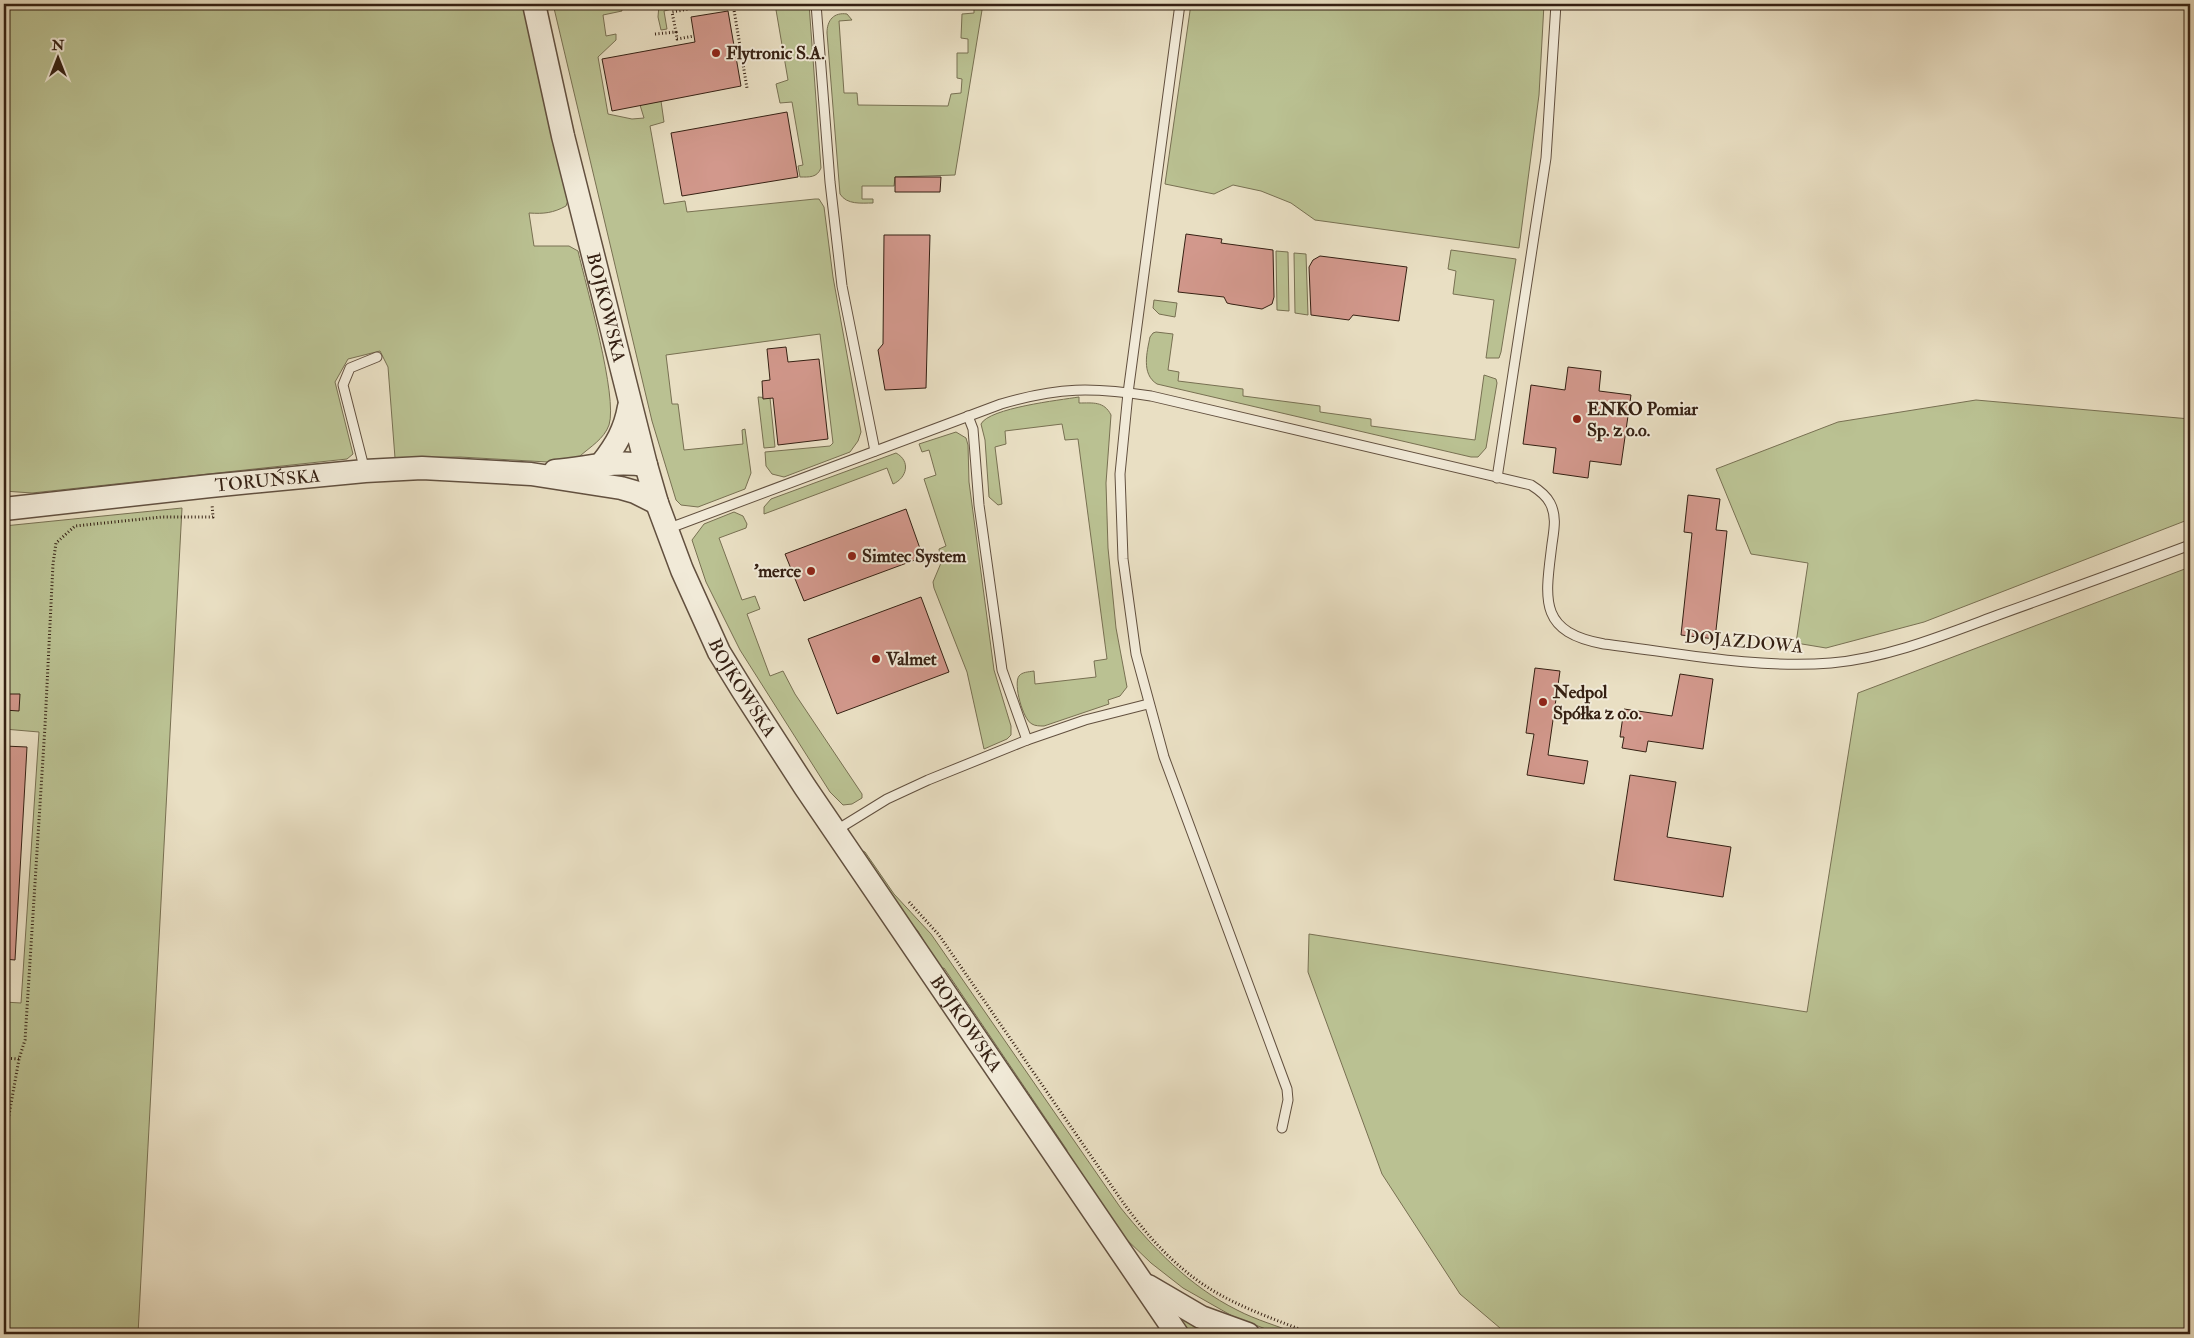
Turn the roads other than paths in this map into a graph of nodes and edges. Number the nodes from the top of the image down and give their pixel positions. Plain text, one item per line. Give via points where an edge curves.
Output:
1 (534, 4) edge
2 (816, 4) edge
3 (1180, 4) edge
4 (1556, 4) edge
5 (377, 357) dead end
6 (1128, 393) junction
7 (629, 404) junction
8 (968, 416) junction
9 (875, 451) junction
10 (602, 463) junction
11 (646, 465) junction
12 (365, 471) junction
13 (531, 474) junction
14 (1497, 478) junction
15 (604, 486) junction
16 (657, 503) junction
17 (4, 510) edge
18 (667, 530) junction
19 (2190, 545) edge
20 (1148, 704) junction
21 (1027, 740) junction
22 (835, 832) junction
23 (1282, 1128) dead end
24 (1143, 1283) junction
25 (1177, 1334) edge
26 (1248, 1334) edge

1 - 7 street, BOJKOWSKA
2 - 9 lane via 842,286
3 - 6 lane
4 - 14 lane via 1546,158
5 - 12 lane via 350,368 343,385
6 - 8 lane, DOJAZDOWA via 1081,389 1058,391 1030,396
6 - 14 lane, DOJAZDOWA
6 - 20 lane via 1120,474 1123,559 1136,654
7 - 10 street via 621,438
7 - 11 street, BOJKOWSKA
8 - 9 lane, DOJAZDOWA
8 - 21 lane via 973,429 979,505 1002,670
9 - 18 lane, DOJAZDOWA
10 - 11 street, TORUŃSKA
10 - 13 street, TORUŃSKA
11 - 15 street, TORUŃSKA via 629,479
11 - 16 street, BOJKOWSKA
12 - 13 street, TORUŃSKA via 422,468
12 - 17 street, TORUŃSKA
13 - 15 street, TORUŃSKA
14 - 19 lane, DOJAZDOWA via 1531,485 1550,502 1555,527 1547,597 1558,625 1570,634 1604,644 1763,664 1832,663 1893,652
15 - 16 street, TORUŃSKA via 635,492
16 - 18 street, BOJKOWSKA
18 - 22 street, BOJKOWSKA via 688,586 720,652
20 - 21 lane via 1085,720
20 - 23 lane via 1164,757 1287,1089
21 - 22 lane via 887,799
22 - 24 street, BOJKOWSKA
24 - 25 street, BOJKOWSKA
24 - 26 street, BOJKOWSKA via 1201,1316

